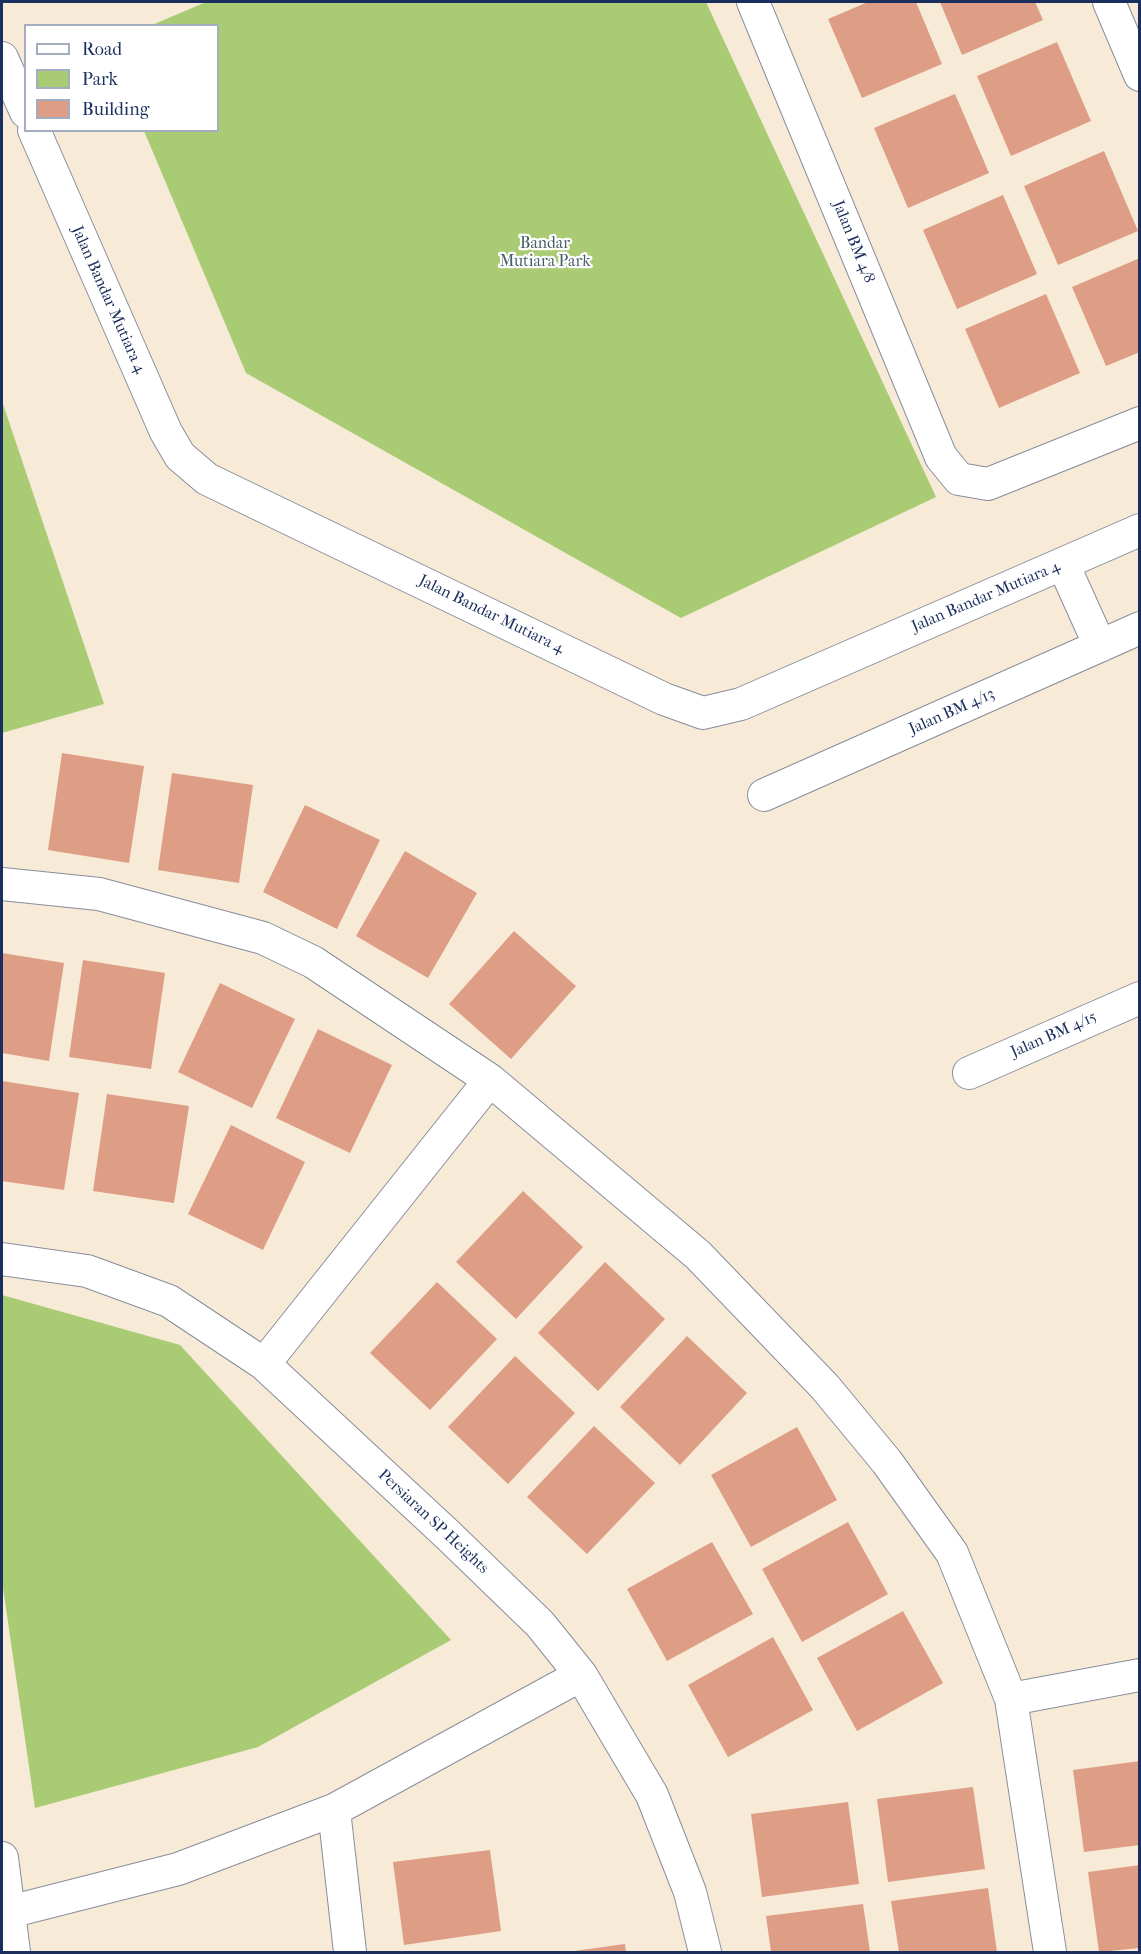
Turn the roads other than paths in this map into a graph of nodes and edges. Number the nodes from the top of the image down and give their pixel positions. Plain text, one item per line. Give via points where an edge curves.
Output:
1 (753, 2) edge
2 (1109, 2) edge
3 (2, 58) edge
4 (1140, 75) edge
5 (24, 108) edge
6 (34, 132) edge
7 (1140, 423) edge
8 (1140, 530) edge
9 (1062, 564) junction
10 (1140, 628) edge
11 (1100, 646) junction
12 (764, 795) dead end
13 (2, 884) edge
14 (1140, 998) edge
15 (969, 1073) dead end
16 (490, 1080) junction
17 (2, 1259) edge
18 (264, 1364) junction
19 (581, 1675) junction
20 (1140, 1675) edge
21 (1011, 1699) junction
22 (334, 1810) junction
23 (2, 1858) edge
24 (9, 1912) junction
25 (14, 1953) edge
26 (350, 1953) edge
27 (705, 1953) edge
28 (1050, 1953) edge

1 - 7 street, Jalan BM 4/8 via 941,457 959,479 988,484
2 - 4 street
3 - 5 street
6 - 9 street, Jalan Bandar Mutiara 4 via 180,456 207,478 664,699 703,712 741,704
8 - 9 street, Jalan Bandar Mutiara 4
9 - 11 street
10 - 11 street, Jalan BM 4/13
11 - 12 street, Jalan BM 4/13
13 - 16 street via 99,894 263,938 313,963
14 - 15 street, Jalan BM 4/15
16 - 18 street
16 - 21 street via 698,1255 825,1387 887,1462 952,1553
17 - 18 street, Persiaran SP Heights via 87,1271 169,1301
18 - 19 street, Persiaran SP Heights via 540,1624
19 - 22 street
19 - 27 street, Persiaran SP Heights via 652,1795 690,1892
20 - 21 street
21 - 28 street
22 - 24 street via 178,1869
22 - 26 street
23 - 24 street
24 - 25 street

